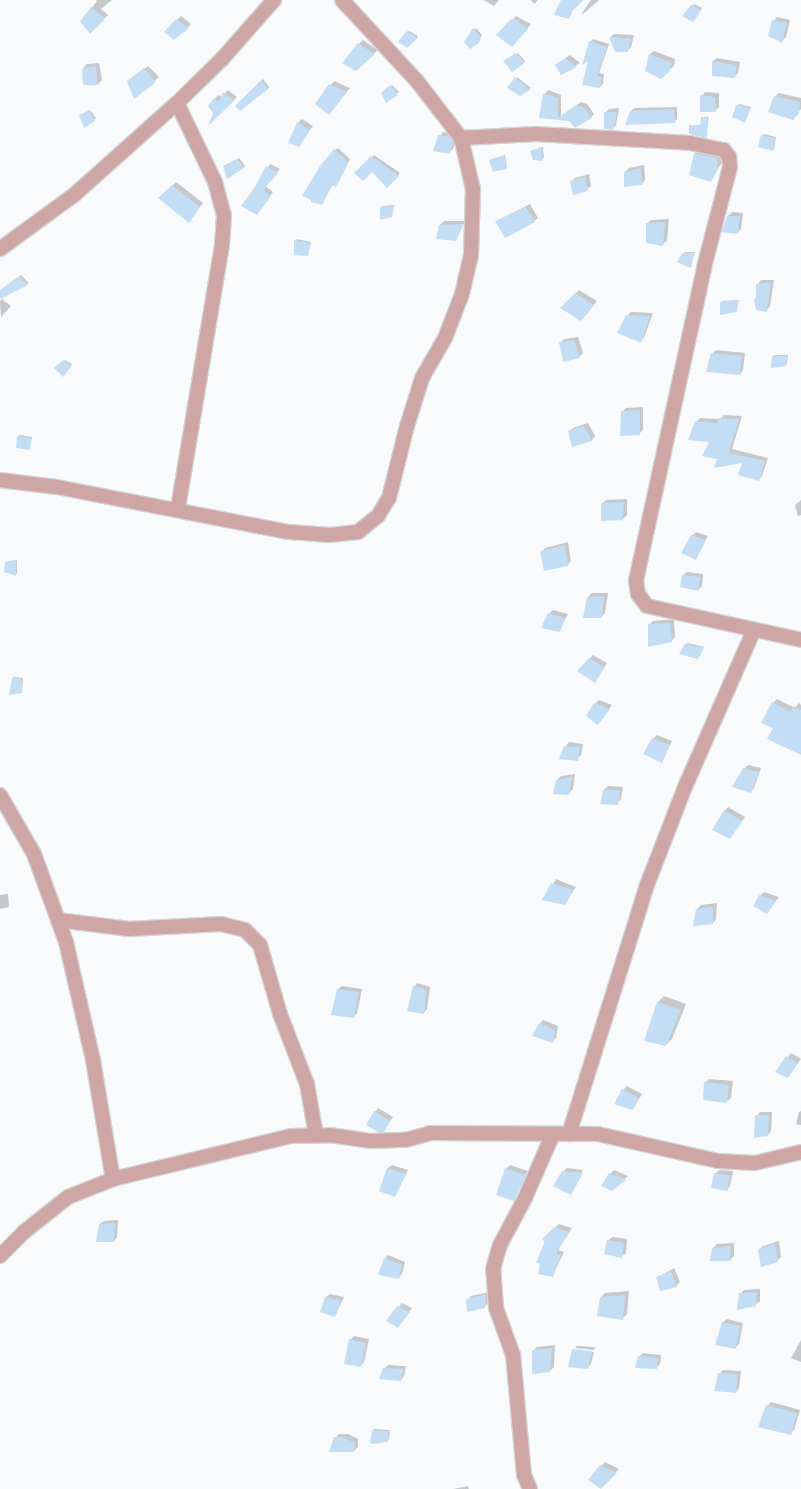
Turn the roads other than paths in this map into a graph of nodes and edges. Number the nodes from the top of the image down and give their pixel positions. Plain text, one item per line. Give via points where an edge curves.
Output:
1 (274, 0) edge
2 (342, 0) edge
3 (177, 103) junction
4 (460, 138) junction
5 (0, 248) edge
6 (0, 480) edge
7 (178, 509) junction
8 (754, 630) junction
9 (801, 640) edge
10 (0, 795) edge
11 (58, 920) junction
12 (553, 1134) junction
13 (569, 1134) junction
14 (316, 1136) junction
15 (801, 1152) edge
16 (113, 1179) junction
17 (0, 1256) edge
18 (530, 1489) edge

1 - 3 street via 222,59
2 - 4 street via 417,82
3 - 5 street via 74,195
3 - 7 street via 215,182 224,216 222,245
4 - 7 street via 473,189 471,255 462,294 445,338 422,378 390,498 378,516 358,532 330,535 289,532
4 - 8 street via 536,134 690,143 724,150 729,157 730,167 705,264 636,581 638,594 647,606
6 - 7 street
8 - 9 street
8 - 13 street via 685,787 647,885
10 - 11 street via 34,854
11 - 14 street via 128,929 221,924 245,930 260,945 280,1014 307,1084
11 - 16 street via 93,1060
12 - 13 street
12 - 14 street via 430,1134 406,1140 370,1141
12 - 18 street via 500,1245 493,1269 496,1308 513,1355 524,1475
13 - 15 street via 598,1134 718,1161 755,1163
14 - 16 street via 291,1136
16 - 17 street via 68,1197

